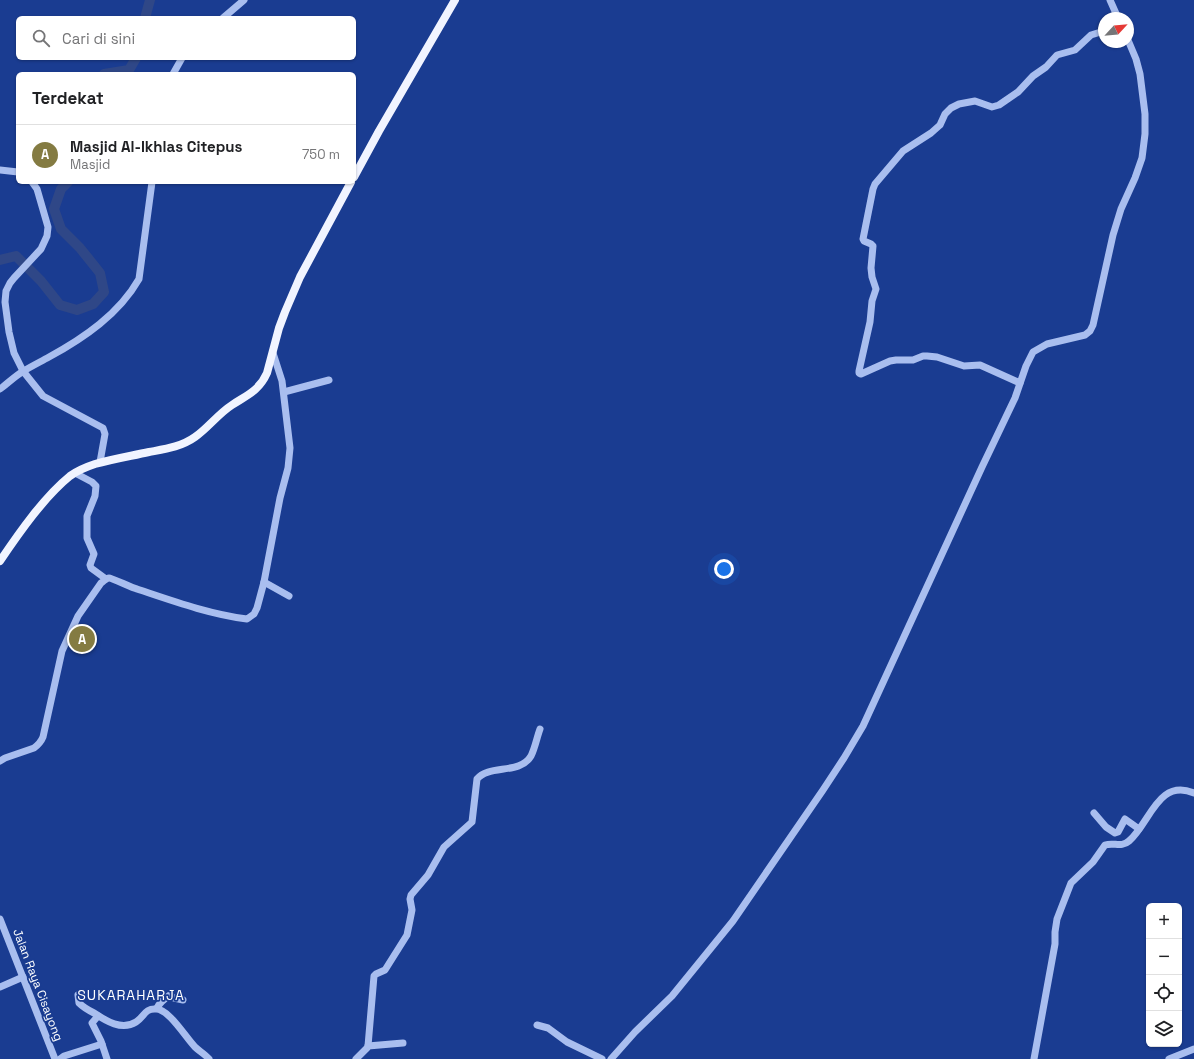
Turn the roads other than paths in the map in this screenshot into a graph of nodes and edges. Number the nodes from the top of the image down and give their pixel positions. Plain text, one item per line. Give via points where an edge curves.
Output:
1 (244, 0) edge
2 (455, 0) edge
3 (1110, 0) edge
4 (1115, 12) edge
5 (225, 16) edge
6 (1098, 33) edge
7 (1131, 48) edge
8 (181, 60) edge
9 (174, 72) edge
10 (0, 170) edge
11 (16, 172) edge
12 (356, 173) edge
13 (33, 184) edge
14 (152, 184) edge
15 (350, 184) edge
16 (273, 353) junction
17 (23, 371) junction
18 (329, 380) dead end
19 (1020, 383) junction
20 (0, 389) edge
21 (284, 392) junction
22 (100, 462) junction
23 (75, 473) junction
24 (0, 561) edge
25 (106, 579) junction
26 (264, 582) junction
27 (289, 596) dead end
28 (540, 729) dead end
29 (0, 761) edge
30 (1194, 793) edge
31 (1094, 813) dead end
32 (1139, 829) junction
33 (0, 919) edge
34 (23, 977) junction
35 (0, 987) edge
36 (78, 995) dead end
37 (183, 1000) dead end
38 (157, 1008) junction
39 (98, 1016) junction
40 (538, 1025) dead end
41 (403, 1043) dead end
42 (102, 1044) junction
43 (368, 1046) junction
44 (1194, 1049) edge
45 (55, 1059) edge
46 (60, 1059) edge
47 (107, 1059) edge
48 (209, 1059) edge
49 (356, 1059) edge
50 (602, 1059) edge
51 (611, 1059) edge
52 (1034, 1059) edge
53 (1170, 1059) edge

1 - 5 street
2 - 12 main road
3 - 4 street
6 - 19 street via 1091,35 1075,50 1055,56 1018,92 999,105 992,107 975,101 953,106 945,114 940,125 903,151 873,189 863,239 873,246 871,268 876,289 859,373 890,361 913,360 927,356 957,365 980,365
7 - 19 street via 1140,74 1145,114 1142,158 1113,235 1093,325 1084,335 1047,344 1033,352
8 - 9 street
10 - 11 street
13 - 17 street via 48,232 45,242 10,283 5,302 14,353
14 - 17 street via 138,278 132,290 93,330
15 - 16 main road via 300,276 278,328
16 - 21 street
16 - 22 main road via 265,379 259,387 215,418 195,437 175,447
17 - 20 street
17 - 22 street via 43,396 103,428 105,434
18 - 21 street
19 - 51 street via 863,726 844,758 733,921 672,996
21 - 26 street via 290,448 288,468
22 - 23 main road
23 - 24 main road via 56,489 35,513
23 - 25 street via 96,486 87,516 87,538 94,554 91,568
25 - 26 street via 111,578 126,586 177,602 230,617 247,619 256,612
25 - 29 street via 78,616 62,651 41,741 34,748
26 - 27 street
28 - 43 street via 527,760 519,766 482,774 477,779 472,822 444,847 428,875 411,895 412,910 407,934 386,969 374,976
30 - 32 street via 1179,789 1169,792 1163,796
31 - 32 street via 1115,833 1126,819
32 - 52 street via 1124,844 1105,845 1093,862 1071,883 1056,919 1055,944
33 - 34 street, Jalan Raya Cisayong
34 - 35 street
34 - 45 street, Jalan Raya Cisayong
36 - 39 street via 79,1003
37 - 38 street via 170,995
38 - 39 street via 145,1012 138,1021 128,1026 112,1024
38 - 48 street via 174,1021 190,1042
39 - 42 street via 92,1023
40 - 50 street via 548,1028 567,1042
41 - 43 street
42 - 46 street
42 - 47 street
43 - 49 street
44 - 53 street

